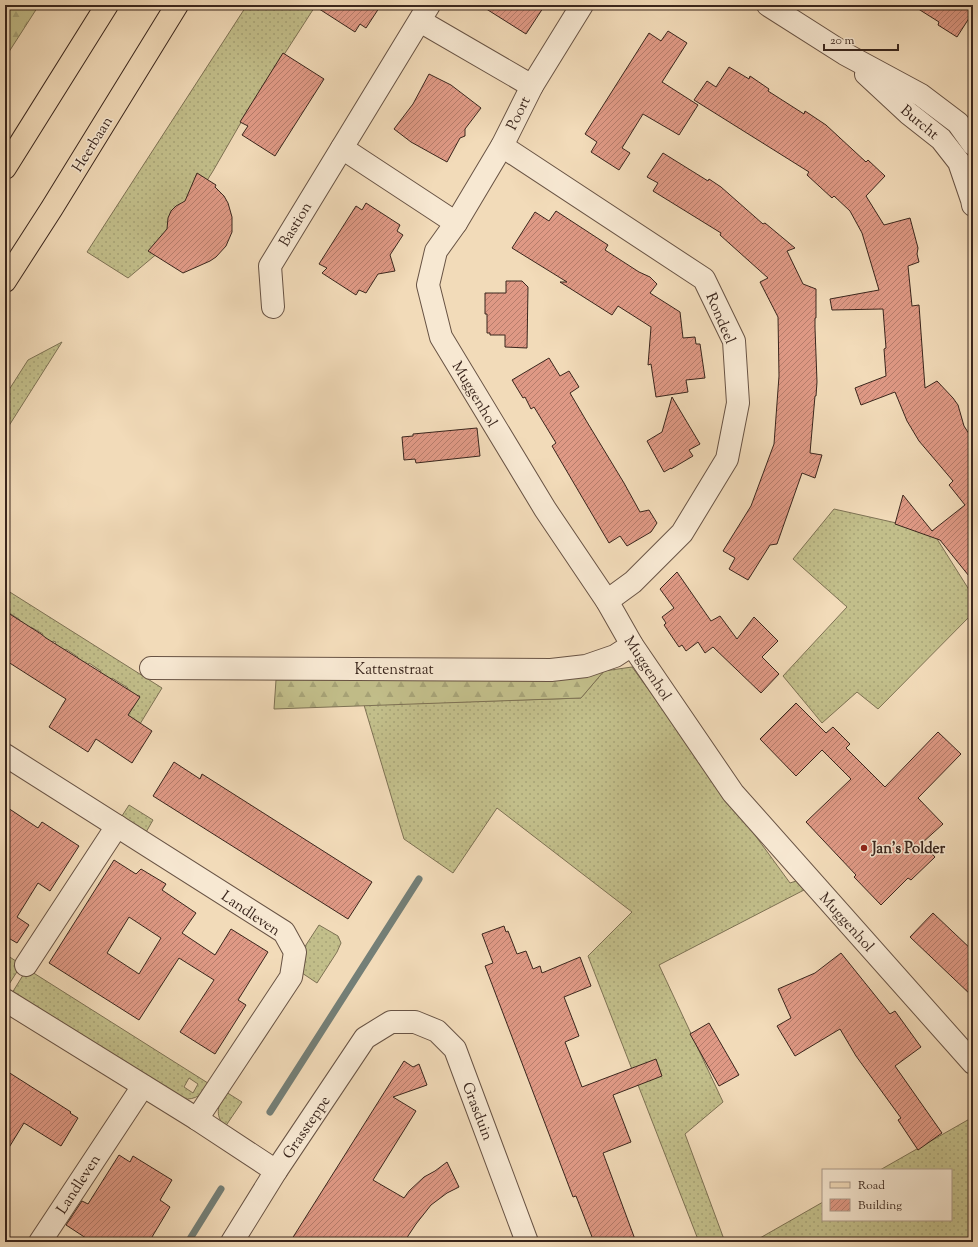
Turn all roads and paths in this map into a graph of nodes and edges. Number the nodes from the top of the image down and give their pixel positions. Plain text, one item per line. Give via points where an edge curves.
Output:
1 (107, 5) edge
2 (178, 5) edge
3 (582, 5) edge
4 (768, 5) edge
5 (425, 13) edge
6 (845, 54) junction
7 (532, 86) junction
8 (973, 144) edge
9 (502, 146) junction
10 (342, 148) junction
11 (966, 159) edge
12 (5, 168) edge
13 (973, 205) edge
14 (456, 223) junction
15 (5, 281) edge
16 (273, 307) dead end
17 (607, 600) junction
18 (632, 646) junction
19 (151, 668) dead end
20 (5, 755) edge
21 (117, 826) junction
22 (26, 965) dead end
23 (5, 1000) edge
24 (391, 1022) joint
25 (973, 1063) edge
26 (143, 1086) junction
27 (197, 1119) junction
28 (276, 1171) junction
29 (40, 1242) edge
30 (232, 1242) edge
31 (527, 1242) edge

1 - 12 main road
2 - 15 main road, Heerbaan
3 - 7 street, Poort
4 - 6 street, Burcht
5 - 7 street, Bastion
5 - 10 street, Bastion
6 - 8 street, Burcht via 921,95 958,123
6 - 11 street, Burcht via 908,113
7 - 9 street, Poort
9 - 14 street, Poort
9 - 17 street, Rondeel via 704,279 734,341 738,403 726,459 682,533 633,582
10 - 14 street
10 - 16 street, Bastion via 270,266
11 - 13 street, Burcht
14 - 17 street, Muggenhol via 436,251 428,285 441,337 545,509
17 - 18 street, Muggenhol
18 - 19 street, Kattenstraat via 615,656 586,666 551,670
18 - 25 street, Muggenhol via 733,793
20 - 21 street, Landleven
21 - 22 street
21 - 27 street, Landleven via 284,932 295,952 291,977
23 - 26 street
24 - 28 street, Grassteppe via 365,1038
24 - 31 street, Grasduin via 416,1022 437,1031 455,1049
26 - 27 street
26 - 29 street, Landleven
27 - 28 street
28 - 30 street, Grassteppe

